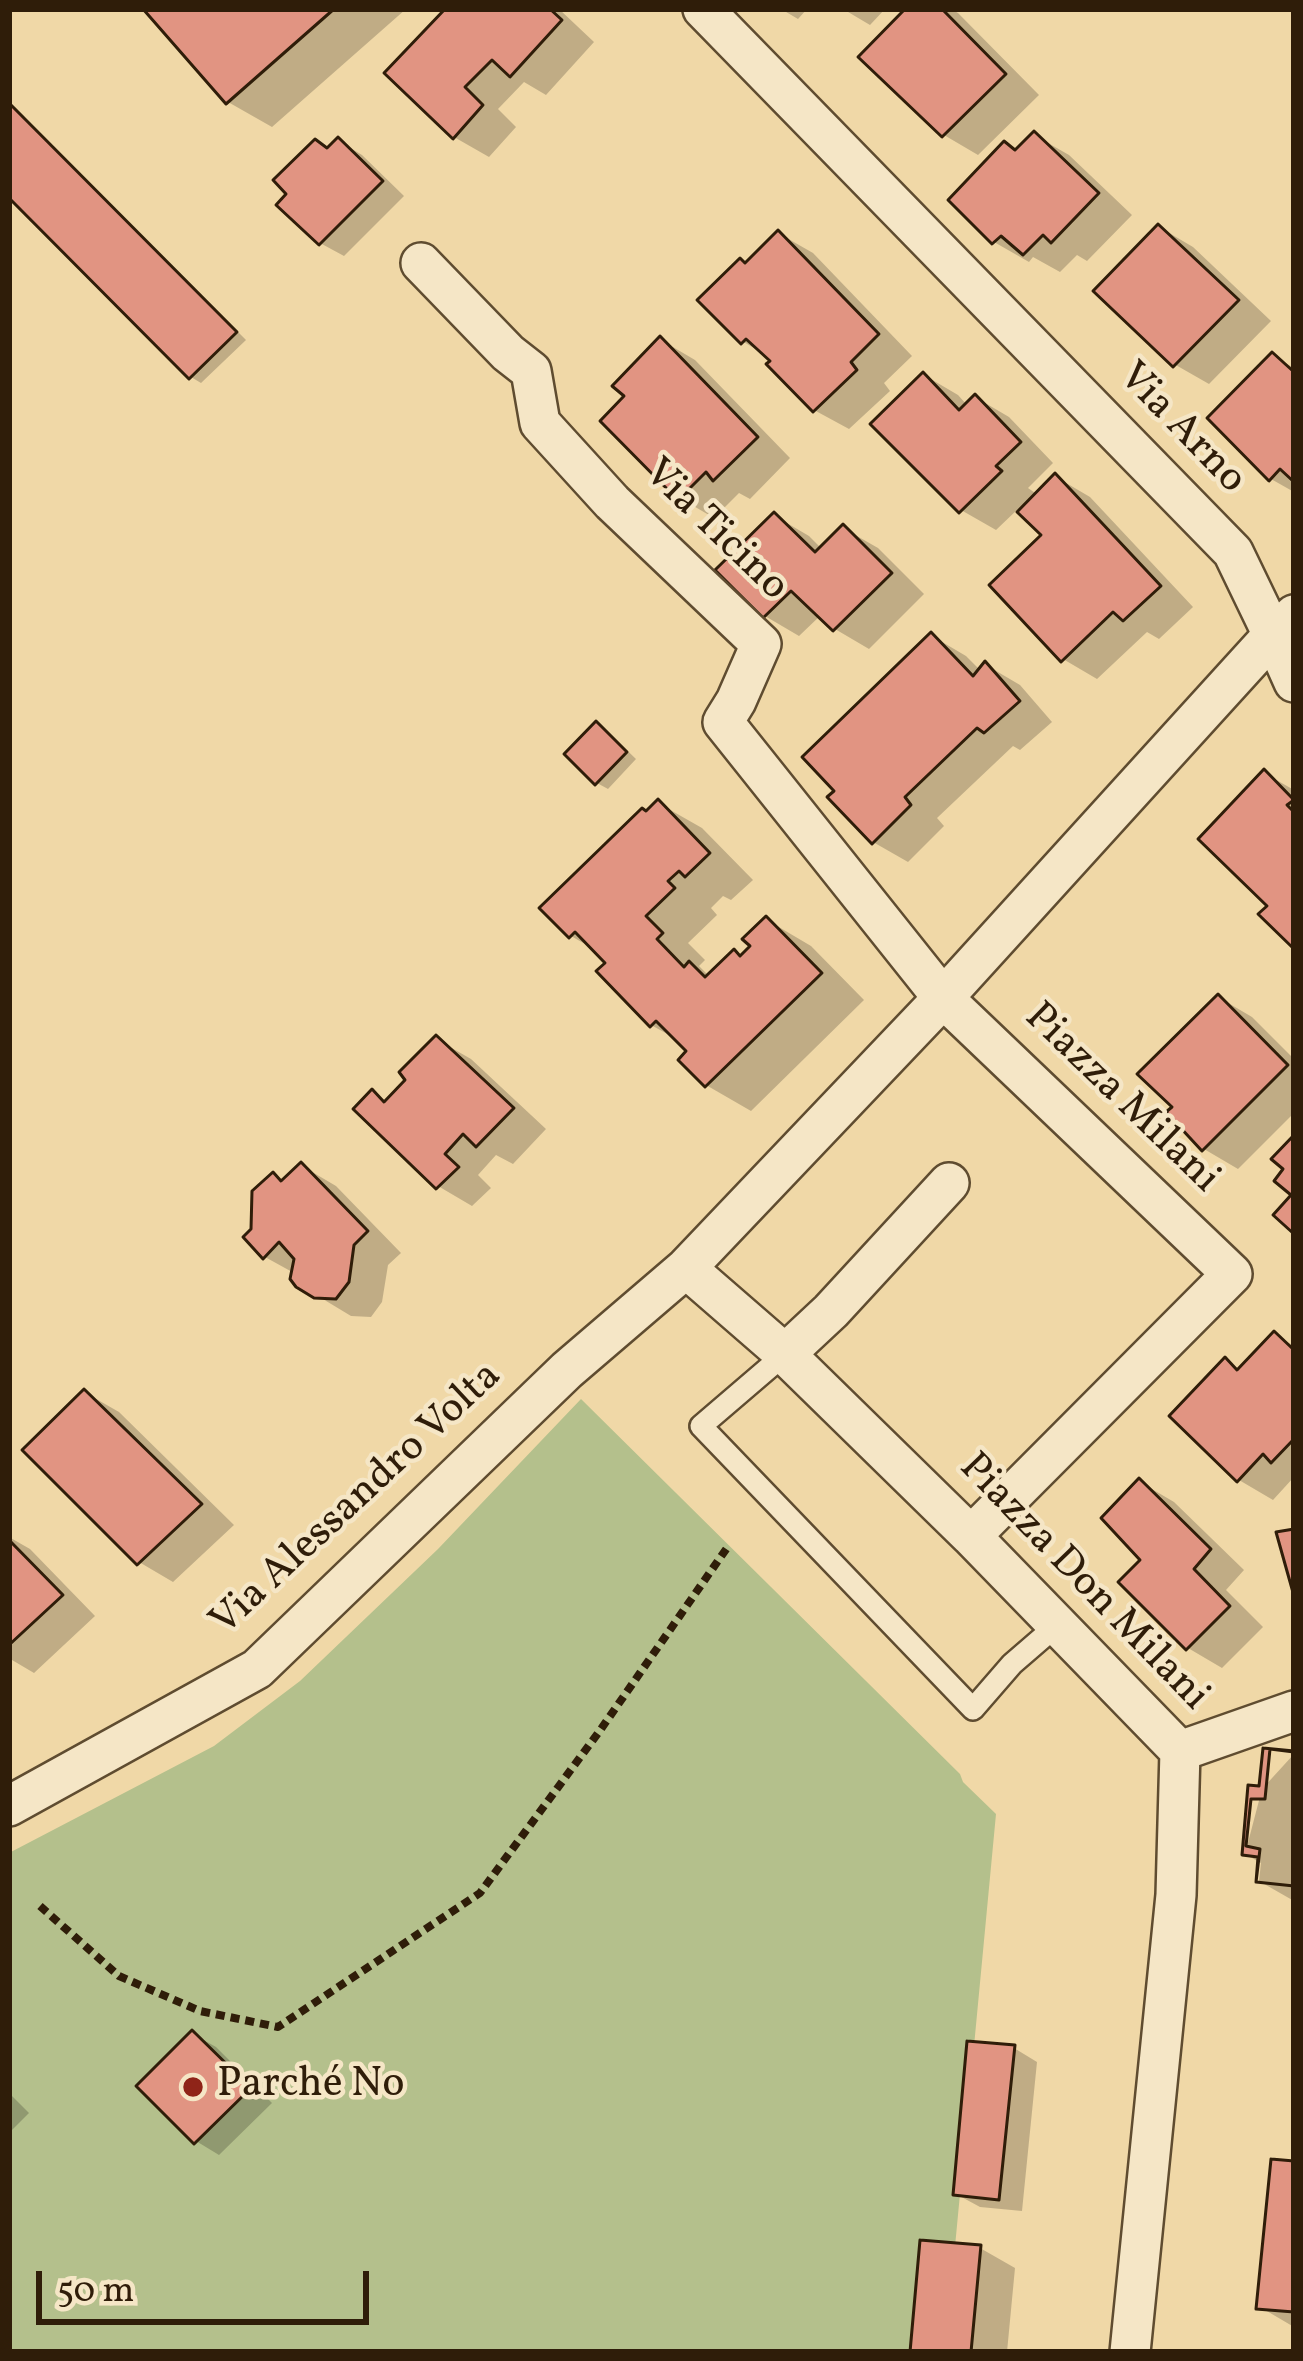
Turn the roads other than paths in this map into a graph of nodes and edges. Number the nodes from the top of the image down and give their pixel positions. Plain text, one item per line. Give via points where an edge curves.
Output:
1 (703, 9) edge
2 (422, 263) dead end
3 (1283, 625) edge
4 (1294, 682) edge
5 (944, 998) junction
6 (949, 1183) dead end
7 (686, 1268) junction
8 (785, 1354) junction
9 (970, 1536) junction
10 (1057, 1626) junction
11 (1294, 1712) edge
12 (1180, 1751) junction
13 (9, 1805) edge
14 (1130, 2352) edge

1 - 3 street, Via Arno via 1233,552
2 - 5 street, Via Ticino via 531,371 540,423 760,644 723,722
3 - 4 street, Via Arno
3 - 5 street
5 - 7 street
5 - 9 street, Piazza Milani via 1232,1274
6 - 8 street
7 - 8 street, Piazza Don Milani
7 - 13 street, Via Alessandro Volta via 566,1370 257,1669
8 - 9 street, Piazza Don Milani
8 - 10 lane via 701,1426 973,1709
9 - 10 street, Piazza Don Milani
10 - 12 street, Piazza Don Milani
11 - 12 street
12 - 14 street, Piazza Don Milani via 1176,1894

